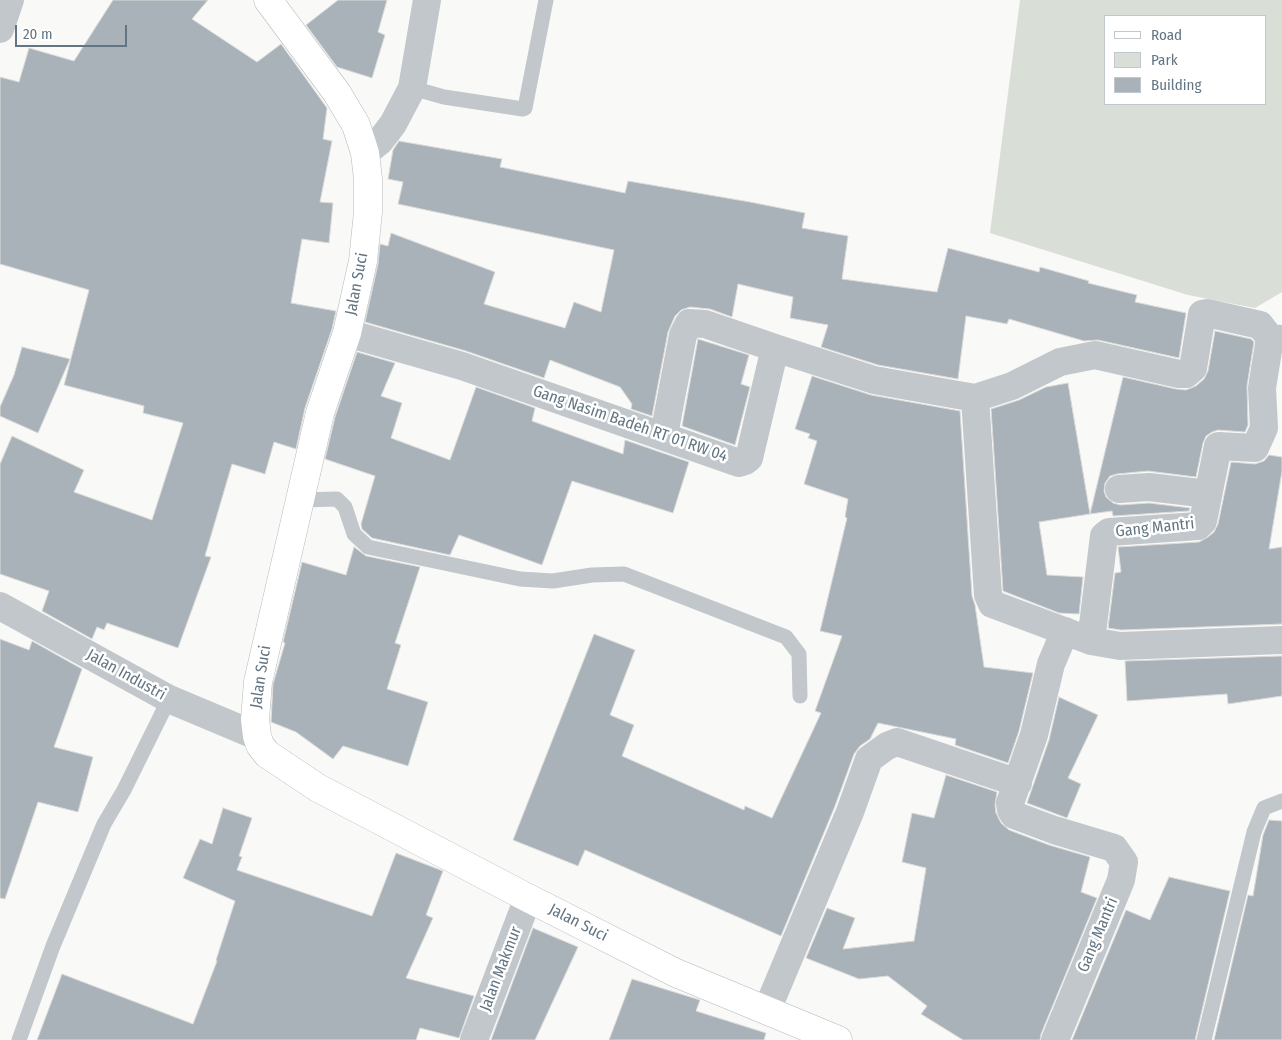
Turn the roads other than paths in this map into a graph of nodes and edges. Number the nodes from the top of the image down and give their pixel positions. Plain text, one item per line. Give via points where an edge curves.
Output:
1 (10, 0) edge
2 (268, 0) edge
3 (426, 0) edge
4 (546, 0) edge
5 (0, 29) edge
6 (412, 88) junction
7 (365, 153) junction
8 (347, 333) junction
9 (1276, 338) edge
10 (775, 348) junction
11 (975, 398) junction
12 (664, 435) junction
13 (1119, 489) dead end
14 (1208, 494) junction
15 (300, 500) junction
16 (0, 606) edge
17 (1065, 631) junction
18 (1091, 640) junction
19 (1282, 640) edge
20 (800, 696) dead end
21 (169, 699) junction
22 (257, 736) junction
23 (1018, 783) junction
24 (1282, 801) edge
25 (528, 898) junction
26 (767, 1010) junction
27 (809, 1034) edge
28 (19, 1040) edge
29 (474, 1040) edge
30 (838, 1040) edge
31 (1055, 1040) edge
32 (1204, 1040) edge

1 - 5 street
2 - 7 street, Jalan Suci via 337,93 356,125
3 - 6 street
4 - 6 lane via 525,108 444,97
6 - 7 street via 393,124
7 - 8 street, Jalan Suci via 368,212 363,261
8 - 12 street, Gang Nasim Badeh RT 01 RW 04 via 462,366
8 - 15 street, Jalan Suci via 320,414
9 - 11 street via 1260,325 1207,313 1202,314 1193,368 1186,374 1095,355 1060,362 1012,386
9 - 14 street, Gang Mantri via 1262,388 1264,428 1255,448 1218,446
10 - 11 street via 874,380
10 - 12 street, Gang Nasim Badeh RT 01 RW 04 via 749,458 739,462
10 - 12 street via 705,324 689,323 683,335
11 - 17 street via 988,595 992,604 1001,609
13 - 14 street via 1149,487
14 - 18 street, Gang Mantri via 1203,521 1198,526 1109,532 1104,536
15 - 20 lane via 337,499 345,507 354,534 368,547 520,579 553,581 624,574 786,636 799,654
15 - 22 street, Jalan Suci via 258,682
16 - 21 street, Jalan Industri
17 - 18 street
17 - 23 street via 1051,664 1034,735
18 - 19 street via 1120,646
21 - 22 street, Jalan Industri
21 - 28 lane via 104,824 53,946
22 - 25 street, Jalan Suci via 267,754 318,788
23 - 26 street via 898,742 869,759
23 - 31 street, Gang Mantri via 1010,803 1014,815 1114,848 1124,862 1121,880
24 - 32 lane via 1264,808 1254,832
25 - 26 street, Jalan Suci via 676,973
25 - 29 street, Jalan Makmur
26 - 27 street, Jalan Suci
27 - 30 street, Jalan Suci

